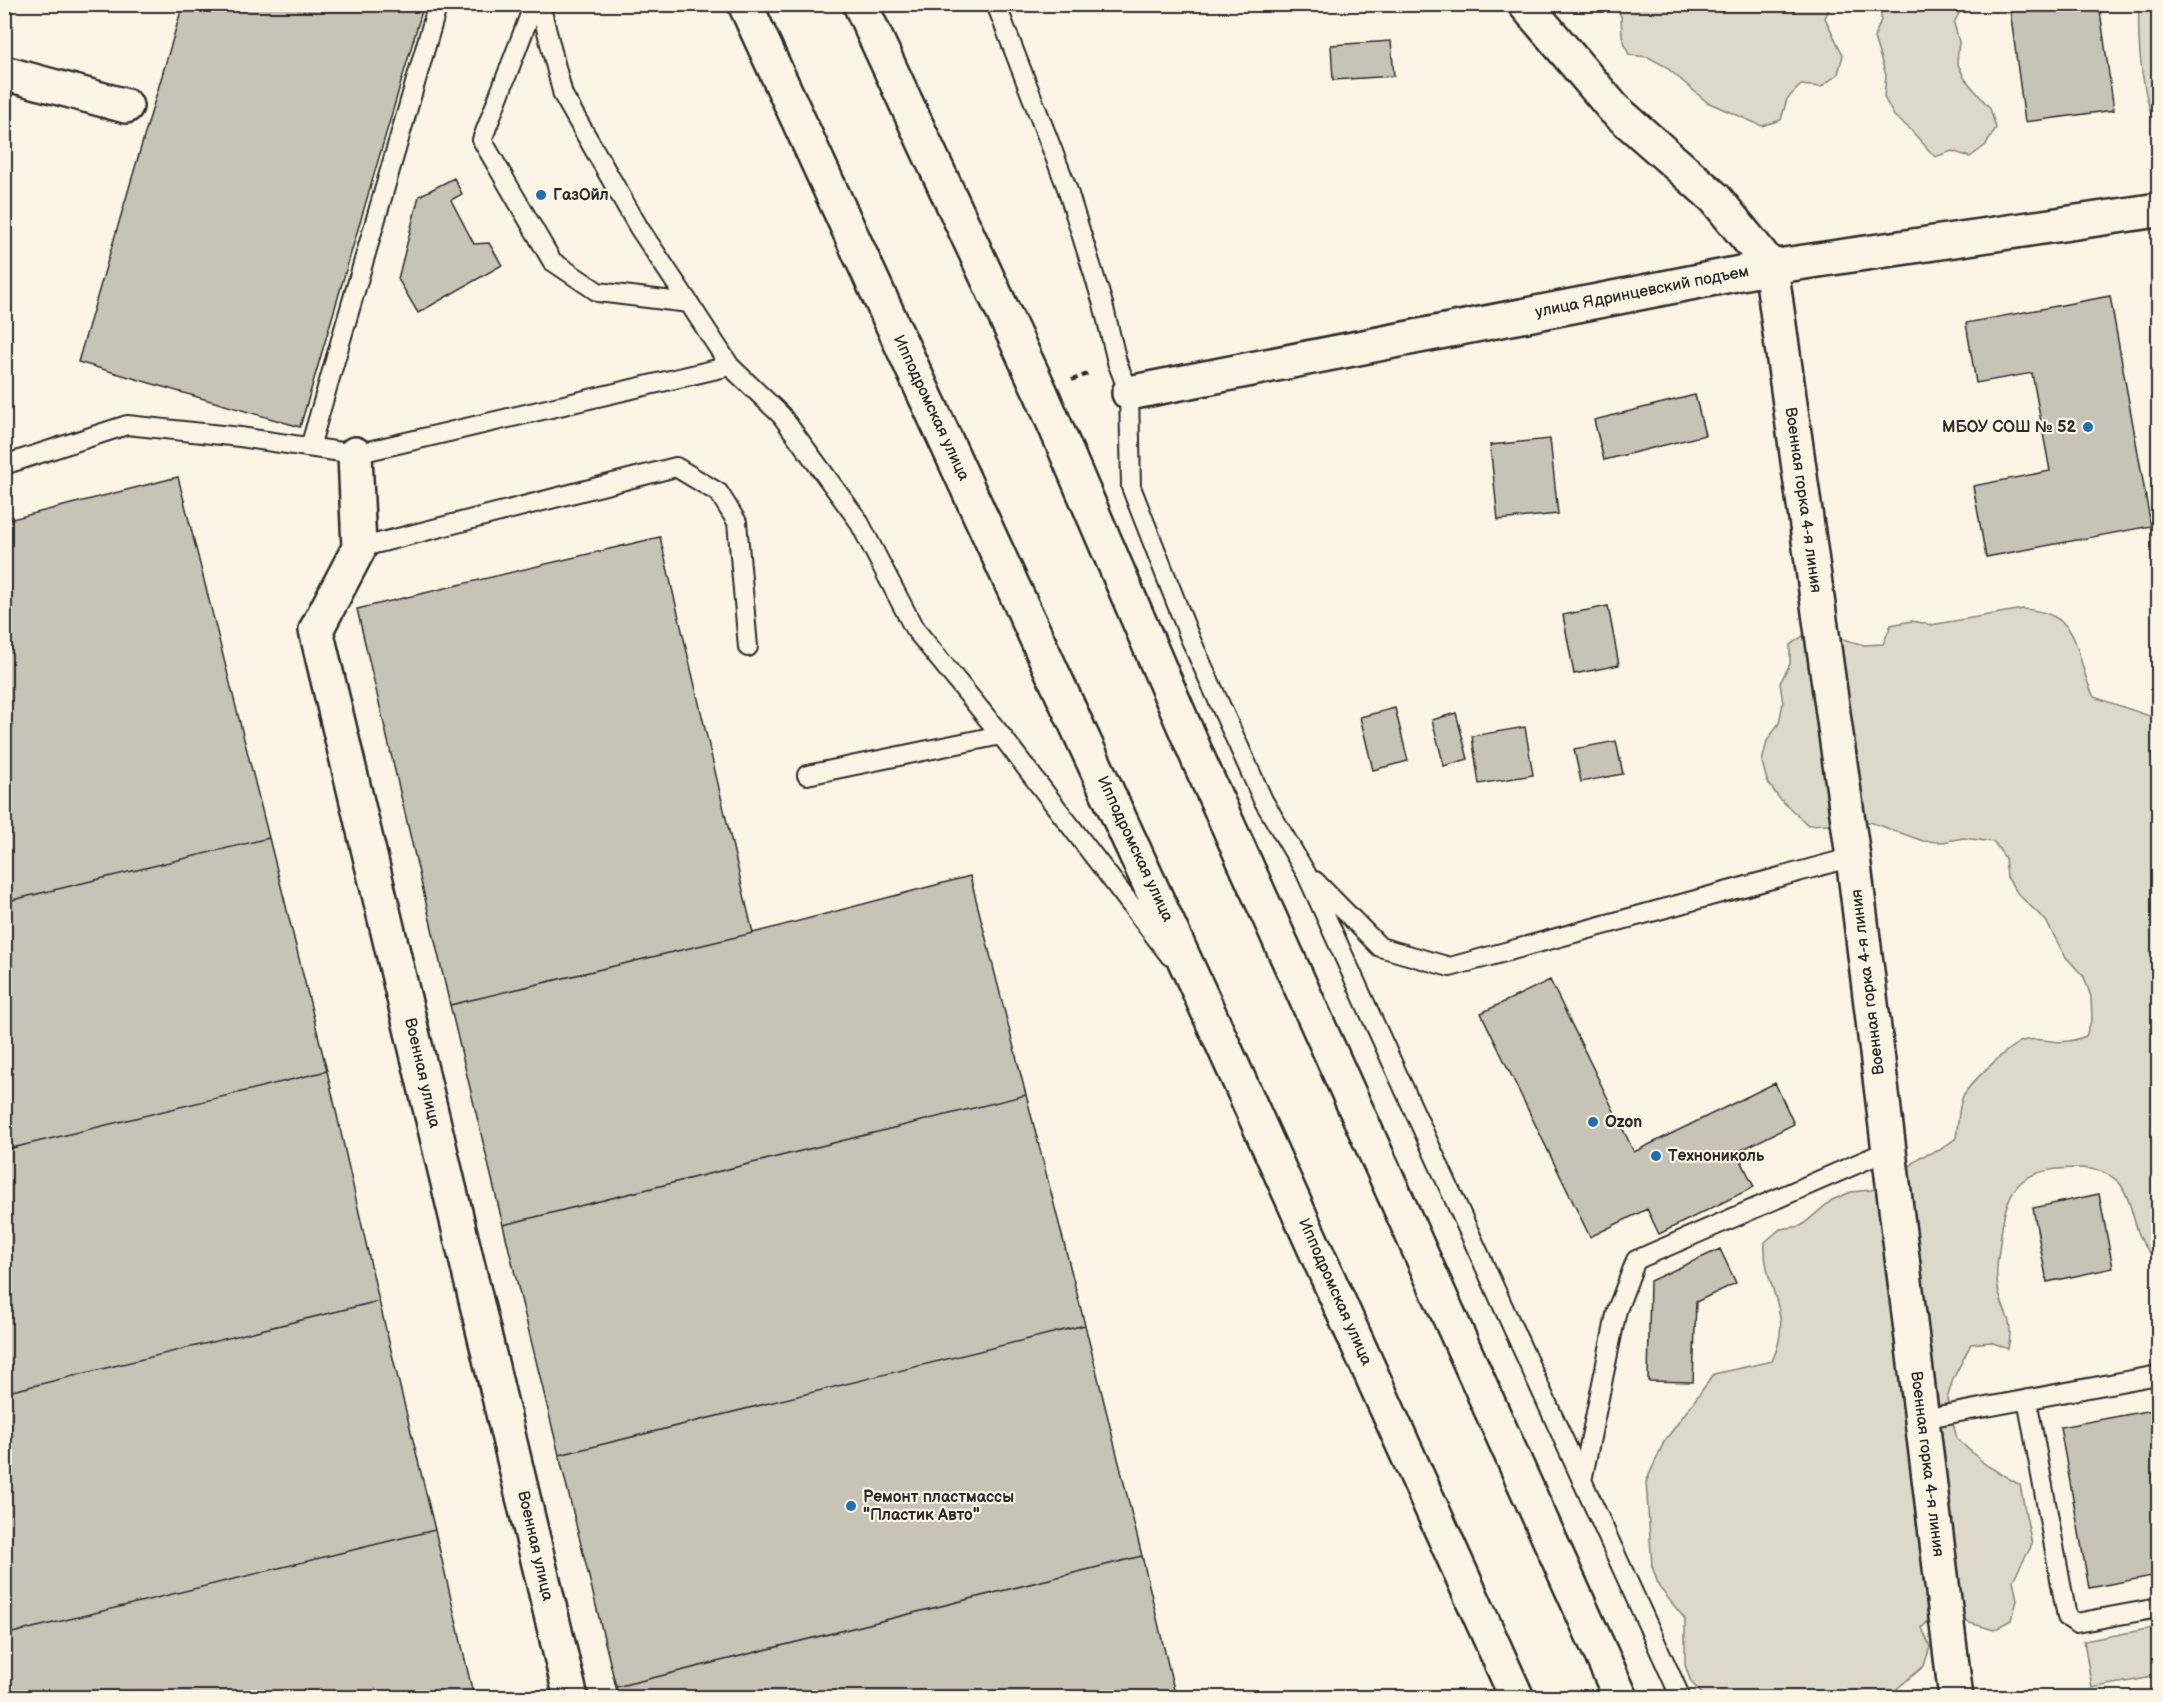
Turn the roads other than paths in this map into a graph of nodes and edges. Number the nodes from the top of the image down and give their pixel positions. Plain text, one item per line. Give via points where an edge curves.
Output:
1 (438, 4) edge
2 (534, 4) edge
3 (540, 4) edge
4 (745, 4) edge
5 (860, 4) edge
6 (996, 4) edge
7 (1525, 4) edge
8 (4, 73) edge
9 (126, 106) dead end
10 (2158, 210) edge
11 (1771, 267) junction
12 (688, 303) junction
13 (730, 366) junction
14 (1130, 393) junction
15 (310, 447) junction
16 (356, 454) junction
17 (4, 465) edge
18 (359, 548) junction
19 (748, 647) dead end
20 (1001, 735) junction
21 (807, 775) dead end
22 (1853, 857) junction
23 (1306, 873) junction
24 (1203, 998) junction
25 (1889, 1150) junction
26 (2158, 1375) edge
27 (2027, 1399) junction
28 (1922, 1419) junction
29 (1582, 1481) junction
30 (2158, 1608) edge
31 (571, 1698) edge
32 (1517, 1698) edge
33 (1622, 1698) edge
34 (1681, 1698) edge
35 (1956, 1698) edge

1 - 15 lane
2 - 12 lane via 482,140 552,261 598,292
3 - 12 lane via 563,95 639,228
4 - 24 main road, Ипподромская улица
5 - 33 main road via 1041,393 1205,774
6 - 14 lane via 1067,188 1117,363
7 - 11 main road via 1614,109 1715,198
8 - 9 main road
10 - 11 main road, улица Ядринцевский подъем
11 - 14 main road, улица Ядринцевский подъем
11 - 22 main road, Военная горка 4-я линия
12 - 13 lane
13 - 16 lane
13 - 20 lane via 781,415 858,520 914,628
14 - 23 lane via 1131,487 1190,638 1263,800
15 - 16 lane
15 - 17 lane via 127,425
16 - 18 main road, Военная улица
18 - 19 lane via 676,467 719,493 737,522
18 - 31 main road, Военная улица via 316,630
20 - 21 lane
20 - 24 lane
22 - 23 lane via 1450,967 1380,947
22 - 25 main road, Военная горка 4-я линия
23 - 29 lane
24 - 32 main road, Ипподромская улица
25 - 28 main road, Военная горка 4-я линия
25 - 29 lane via 1636,1260 1617,1310
26 - 27 lane
27 - 28 lane
27 - 30 lane via 2067,1617 2076,1623
28 - 35 main road, Военная горка 4-я линия
29 - 34 lane

